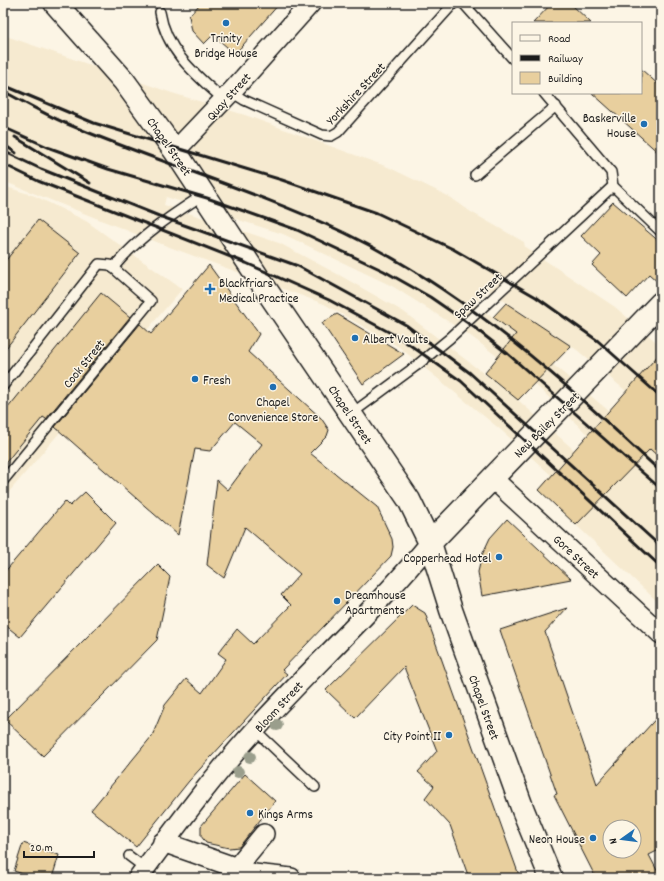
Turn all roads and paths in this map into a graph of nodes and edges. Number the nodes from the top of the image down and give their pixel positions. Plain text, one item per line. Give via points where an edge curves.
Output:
1 (55, 3) edge
2 (311, 3) edge
3 (454, 3) edge
4 (463, 3) edge
5 (160, 12) dead end
6 (512, 58) edge
7 (545, 94) edge
8 (228, 96) junction
9 (556, 106) junction
10 (175, 151) junction
11 (475, 175) dead end
12 (613, 186) junction
13 (204, 195) junction
14 (661, 232) edge
15 (113, 268) junction
16 (661, 303) edge
17 (3, 386) edge
18 (351, 414) junction
19 (492, 478) junction
20 (3, 481) edge
21 (430, 543) junction
22 (661, 634) edge
23 (255, 730) junction
24 (315, 787) dead end
25 (264, 834) dead end
26 (163, 842) junction
27 (129, 856) dead end
28 (236, 868) junction
29 (141, 873) edge
30 (291, 878) edge
31 (551, 878) edge

1 - 10 main road, Chapel Street via 124,81
2 - 8 street, Quay Street
3 - 8 lane, Yorkshire Street via 338,132 331,136 322,135 244,100
4 - 6 lane
5 - 8 lane via 166,36 190,69
7 - 9 lane
8 - 10 street, Quay Street
9 - 11 lane
9 - 12 lane via 611,172
10 - 13 main road, Chapel Street
12 - 14 lane
12 - 18 lane, Spaw Street via 450,338
13 - 15 lane via 125,253
13 - 18 main road, Chapel Street
15 - 17 lane via 110,265 99,264
15 - 20 lane, Cook Street via 151,301
16 - 19 main road, New Bailey Street
18 - 21 main road, Chapel Street via 409,500
19 - 21 main road, New Bailey Street
19 - 22 street, Gore Street
21 - 23 street, Bloom Street via 404,574
21 - 31 main road, Chapel Street via 451,610 520,803
23 - 24 lane
23 - 26 street, Bloom Street
25 - 28 street
26 - 28 street
26 - 29 street, Bloom Street
27 - 29 lane
28 - 30 street via 254,874

